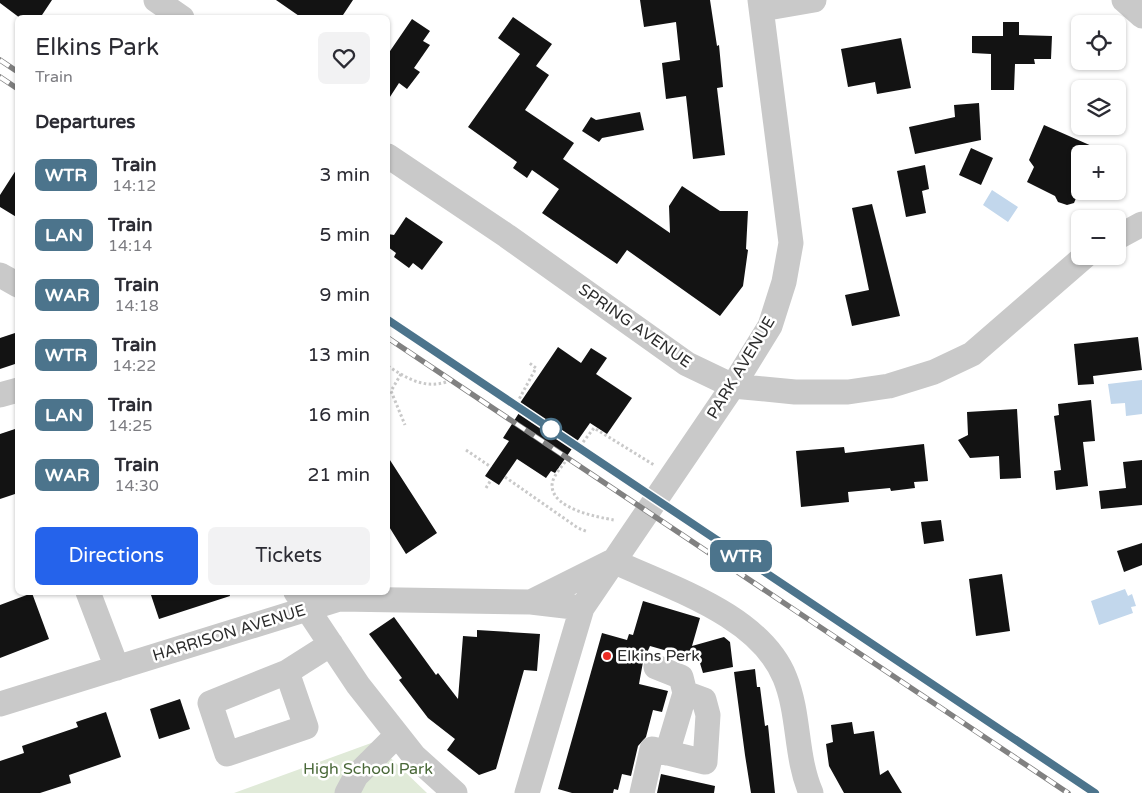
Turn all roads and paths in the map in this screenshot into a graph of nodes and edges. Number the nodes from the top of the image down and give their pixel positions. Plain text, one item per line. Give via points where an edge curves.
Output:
1 (156, 0) edge
2 (814, 0) edge
3 (1124, 0) edge
4 (761, 4) edge
5 (178, 15) edge
6 (1142, 16) edge
7 (390, 157) edge
8 (1142, 224) edge
9 (1126, 233) edge
10 (1075, 265) edge
11 (0, 275) edge
12 (15, 283) edge
13 (528, 362) dead end
14 (390, 367) edge
15 (401, 374) junction
16 (446, 382) dead end
17 (733, 386) junction
18 (15, 391) edge
19 (0, 395) edge
20 (517, 403) dead end
21 (405, 424) dead end
22 (580, 446) dead end
23 (466, 450) dead end
24 (565, 462) dead end
25 (655, 466) dead end
26 (491, 467) dead end
27 (505, 477) dead end
28 (491, 480) dead end
29 (486, 488) dead end
30 (616, 520) dead end
31 (588, 532) dead end
32 (613, 561) junction
33 (89, 595) edge
34 (302, 601) edge
35 (531, 602) junction
36 (582, 608) junction
37 (330, 644) junction
38 (656, 667) dead end
39 (117, 668) junction
40 (287, 672) dead end
41 (685, 693) junction
42 (0, 704) edge
43 (397, 735) junction
44 (667, 753) junction
45 (348, 793) edge
46 (455, 793) edge
47 (528, 793) edge
48 (642, 793) edge
49 (811, 793) edge

1 - 5 street
2 - 4 street
3 - 6 street
4 - 17 street, PARK AVENUE via 791,243 784,282 770,326
7 - 17 street, SPRING AVENUE via 687,364
8 - 9 street
10 - 17 street, SPRING AVENUE via 972,354 934,372 889,386 848,392 795,392
11 - 12 street
13 - 20 path via 536,368
14 - 15 path
15 - 16 path via 434,386
15 - 21 path via 391,391
17 - 32 street, PARK AVENUE
18 - 19 street
22 - 25 path via 594,428
23 - 26 path
24 - 30 path via 553,479 552,488 558,499 590,517
27 - 31 path
28 - 29 path
32 - 35 street
32 - 36 street, PARK AVENUE
32 - 49 street via 725,613 748,628 768,648 785,678 794,708 803,774
33 - 39 street
34 - 35 street, HARRISON AVENUE
34 - 37 street
34 - 39 street, HARRISON AVENUE
35 - 36 street, HARRISON AVENUE
36 - 47 street, PARK AVENUE
37 - 40 street
37 - 43 street
38 - 41 street via 681,677
39 - 42 street, HARRISON AVENUE
41 - 44 street
41 - 44 street via 704,700 708,716 705,762
43 - 45 street via 356,776
43 - 46 street via 414,756
44 - 48 street via 652,749

